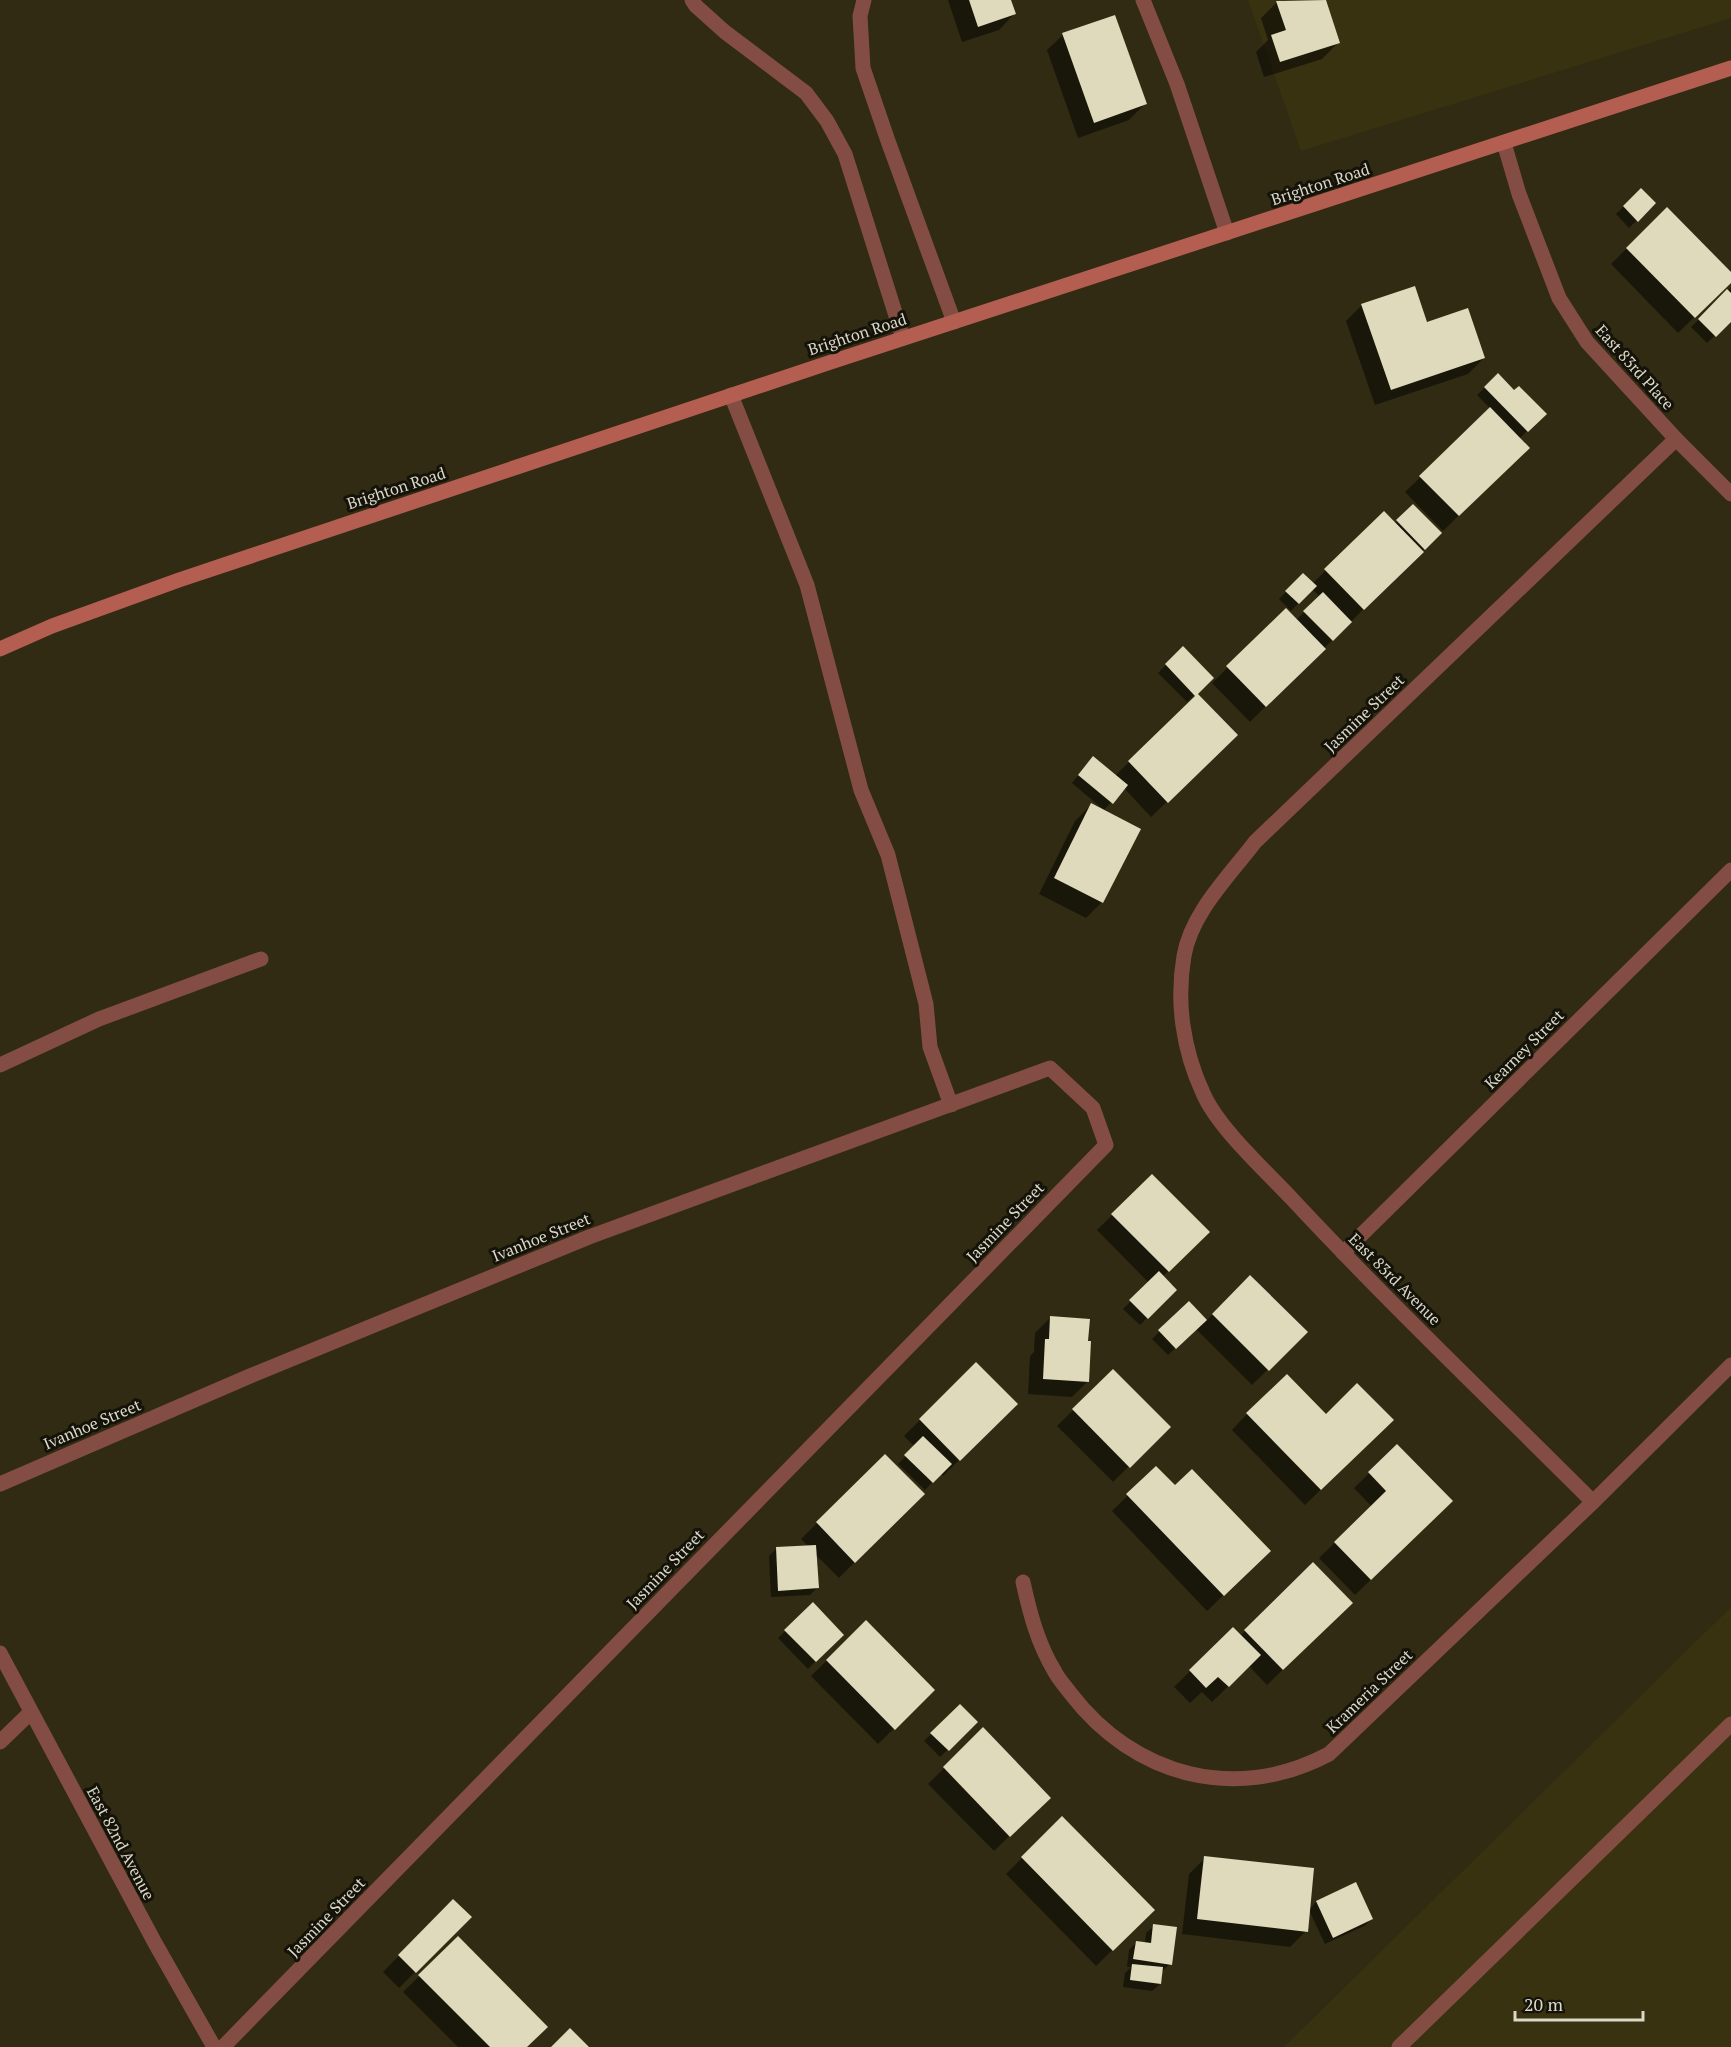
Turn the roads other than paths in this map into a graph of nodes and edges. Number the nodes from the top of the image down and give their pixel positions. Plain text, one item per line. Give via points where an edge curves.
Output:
1 (692, 0) edge
2 (864, 0) edge
3 (1143, 0) edge
4 (1731, 68) edge
5 (1504, 142) junction
6 (1227, 233) junction
7 (954, 322) junction
8 (903, 338) junction
9 (731, 395) junction
10 (1676, 439) junction
11 (1731, 494) edge
12 (0, 649) edge
13 (1731, 870) edge
14 (261, 958) dead end
15 (0, 1065) edge
16 (1193, 1065) joint
17 (951, 1105) junction
18 (1093, 1107) joint
19 (1343, 1253) junction
20 (1731, 1365) edge
21 (0, 1484) edge
22 (1593, 1502) junction
23 (1023, 1582) dead end
24 (0, 1653) edge
25 (31, 1712) junction
26 (1731, 1724) edge
27 (0, 1742) edge
28 (214, 2047) edge
29 (223, 2047) edge
30 (1399, 2047) edge

1 - 8 street via 724,32 806,93 827,121 845,154
2 - 7 street via 860,16 863,68
3 - 6 street via 1177,84
4 - 5 street, Brighton Road
5 - 6 street, Brighton Road
5 - 10 street, East 83rd Place via 1558,298 1587,342
6 - 7 street, Brighton Road
7 - 8 street, Brighton Road
8 - 9 street, Brighton Road
9 - 12 street, Brighton Road via 179,580
9 - 17 street via 807,585 861,790 888,855 926,1004 930,1047
10 - 11 street, East 83rd Place
10 - 16 street, Jasmine Street via 1255,842 1200,913 1184,954 1180,994 1185,1041
13 - 19 street, Kearney Street
14 - 15 street via 99,1018
16 - 19 street, East 83rd Avenue via 1203,1094 1222,1122
17 - 18 street, Ivanhoe Street via 1050,1068
17 - 21 street, Ivanhoe Street via 589,1237
18 - 29 street, Jasmine Street via 1106,1145
19 - 22 street, East 83rd Avenue
20 - 22 street, Krameria Street
22 - 23 street, Krameria Street via 1329,1754 1306,1766 1264,1776 1213,1778 1172,1769 1140,1756 1103,1731 1055,1673 1034,1628
24 - 25 street, East 82nd Avenue
25 - 27 street
25 - 28 street, East 82nd Avenue
26 - 30 street

